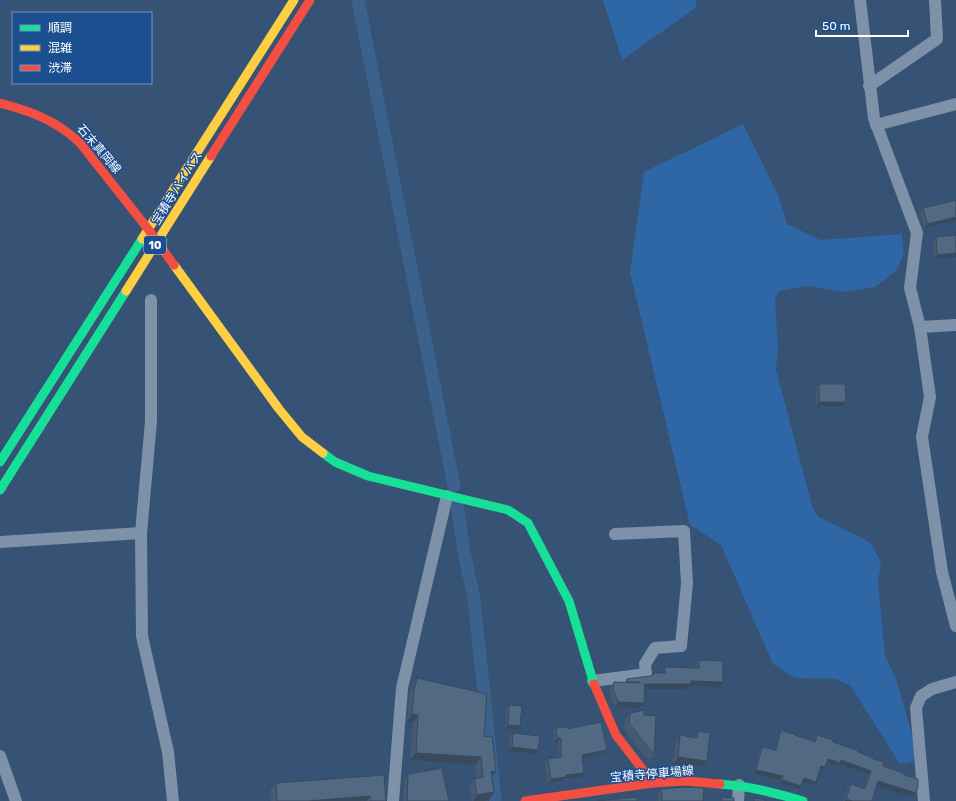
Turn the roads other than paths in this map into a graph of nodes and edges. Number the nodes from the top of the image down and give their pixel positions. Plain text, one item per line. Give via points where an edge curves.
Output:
1 (294, 0) edge
2 (310, 0) edge
3 (860, 0) edge
4 (935, 0) edge
5 (869, 86) junction
6 (0, 103) edge
7 (956, 104) edge
8 (876, 125) junction
9 (148, 229) junction
10 (157, 241) junction
11 (152, 300) dead end
12 (956, 325) edge
13 (920, 327) junction
14 (0, 462) edge
15 (0, 490) edge
16 (447, 496) junction
17 (140, 533) junction
18 (615, 534) dead end
19 (0, 542) edge
20 (956, 626) edge
21 (593, 681) junction
22 (956, 682) edge
23 (0, 756) edge
24 (653, 783) junction
25 (739, 785) junction
26 (16, 801) edge
27 (173, 801) edge
28 (393, 801) edge
29 (525, 801) edge
30 (738, 801) edge
31 (803, 801) edge
32 (924, 801) edge

1 - 9 main road, 宝積寺バイパス / 10
2 - 10 main road, 宝積寺バイパス / 10
3 - 5 street
4 - 5 street via 937,39
5 - 8 street
6 - 9 main road, 石末真岡線 via 35,113 71,133
7 - 8 street
8 - 13 street via 917,233 910,288
9 - 10 main road, 石末真岡線
9 - 14 main road, 宝積寺バイパス / 10
10 - 15 main road, 宝積寺バイパス / 10
10 - 16 main road, 石末真岡線 via 278,409 302,437 335,462 361,473
11 - 17 street via 151,421
12 - 13 street
13 - 20 street via 930,397 922,437 942,572
16 - 21 main road, 石末真岡線 via 508,510 528,524 569,601
16 - 28 street via 402,688
17 - 19 street
17 - 27 street via 142,636 168,752
18 - 21 street via 684,531 687,583 681,646 654,648 645,664 646,674
21 - 24 main road, 石末真岡線 via 616,735
22 - 32 street via 932,689 921,696 916,708
23 - 26 street
24 - 25 main road, 宝積寺停車場線 via 685,781
24 - 29 main road, 宝積寺停車場線
25 - 30 street
25 - 31 main road, 宝積寺停車場線

